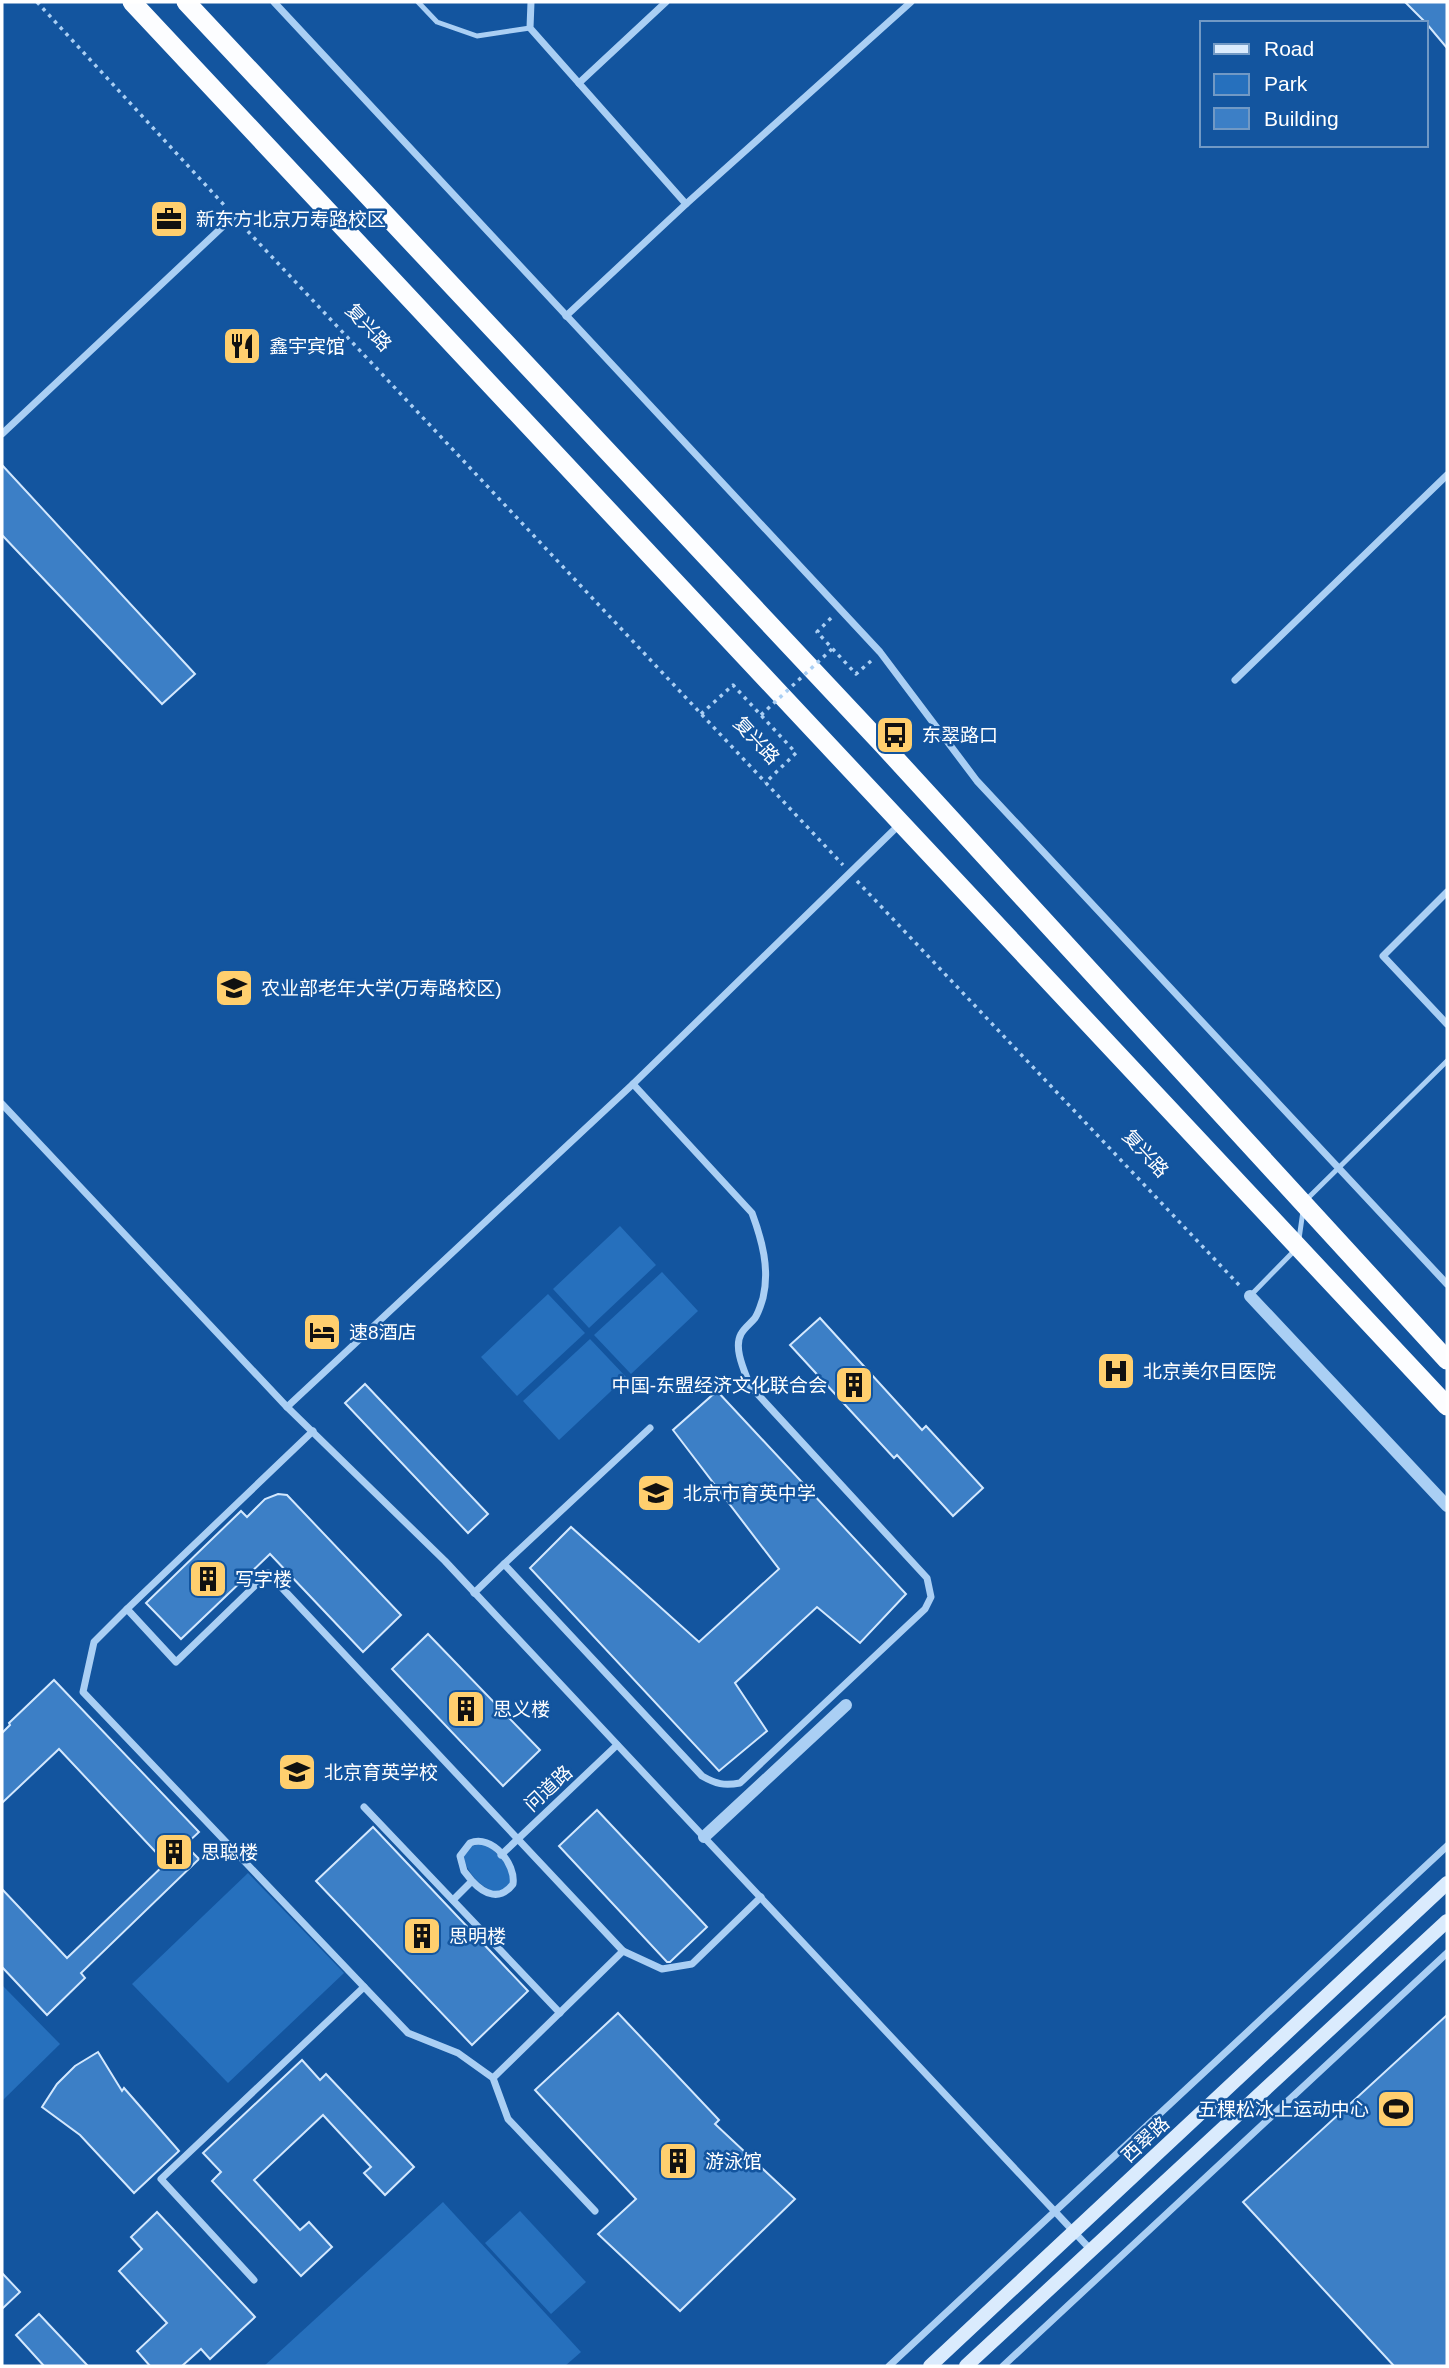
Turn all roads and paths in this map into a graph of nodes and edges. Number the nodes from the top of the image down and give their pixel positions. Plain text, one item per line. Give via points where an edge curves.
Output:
1 (37, 2) edge
2 (132, 2) edge
3 (186, 2) edge
4 (275, 2) edge
5 (418, 2) edge
6 (531, 2) edge
7 (666, 2) edge
8 (911, 2) edge
9 (530, 28) junction
10 (579, 83) junction
11 (686, 204) junction
12 (234, 216) junction
13 (566, 316) junction
14 (2, 434) edge
15 (1447, 475) edge
16 (840, 610) junction
17 (832, 649) junction
18 (880, 652) junction
19 (1235, 680) dead end
20 (701, 714) junction
21 (761, 715) junction
22 (765, 782) junction
23 (901, 824) junction
24 (850, 872) junction
25 (1447, 892) edge
26 (1447, 1024) edge
27 (1447, 1061) edge
28 (634, 1084) junction
29 (2, 1104) edge
30 (1338, 1167) junction
31 (1304, 1202) junction
32 (1297, 1248) junction
33 (1447, 1283) edge
34 (1250, 1296) junction
35 (1447, 1360) edge
36 (1447, 1406) edge
37 (287, 1407) junction
38 (650, 1428) dead end
39 (313, 1431) junction
40 (1447, 1506) edge
41 (504, 1564) junction
42 (474, 1593) junction
43 (127, 1609) junction
44 (846, 1705) dead end
45 (617, 1745) junction
46 (364, 1807) dead end
47 (704, 1837) junction
48 (518, 1839) junction
49 (1447, 1846) edge
50 (501, 1855) junction
51 (472, 1881) junction
52 (1447, 1883) edge
53 (761, 1897) junction
54 (453, 1900) junction
55 (1447, 1921) edge
56 (623, 1951) junction
57 (1447, 1953) edge
58 (363, 1987) junction
59 (560, 2013) junction
60 (493, 2078) junction
61 (595, 2211) dead end
62 (1055, 2212) junction
63 (1074, 2232) junction
64 (1092, 2250) junction
65 (254, 2280) dead end
66 (889, 2366) edge
67 (930, 2366) edge
68 (966, 2366) edge
69 (1003, 2366) edge

1 - 12 path, 复兴路
2 - 23 highway
3 - 31 highway
4 - 13 street
5 - 9 lane via 437,22 477,36
6 - 9 street
7 - 10 street
8 - 11 street
9 - 10 street
10 - 11 street
11 - 13 street
12 - 14 street
12 - 20 path, 复兴路
13 - 16 street
15 - 19 street
16 - 17 path via 817,632
16 - 18 street
17 - 18 path via 856,674
17 - 21 path, bridge
18 - 30 street via 976,781
20 - 21 path via 733,685
20 - 22 path, 复兴路
21 - 22 path via 796,753
22 - 24 path, 复兴路
23 - 24 street
23 - 32 highway
24 - 28 street
24 - 34 path, 复兴路
25 - 26 street via 1383,956
27 - 30 lane
28 - 37 street
28 - 41 street via 752,1213 761,1236 766,1265 764,1295 739,1343 750,1386 928,1578 932,1597 925,1609 740,1783 726,1786 702,1776
29 - 37 street
30 - 31 lane
30 - 33 street
31 - 32 lane
31 - 35 highway
32 - 34 lane
32 - 36 highway
34 - 40 street
37 - 39 street
38 - 41 street
39 - 42 street
39 - 43 street
41 - 42 street
42 - 45 street
43 - 48 street via 176,1661 268,1573
43 - 58 street via 94,1642 83,1692
44 - 47 street
45 - 47 street
45 - 48 street, 问道路
46 - 54 street
47 - 53 street
48 - 50 street, 问道路
48 - 56 street
49 - 62 street
50 - 51 street via 486,1842 470,1843 460,1859
50 - 51 street via 513,1873 508,1890 493,1895
51 - 54 street
52 - 63 main road, 西翠路
53 - 56 street via 692,1964 662,1969
53 - 62 street
54 - 59 street
55 - 64 main road
56 - 59 street
57 - 69 street
58 - 60 street via 408,2033 458,2053
58 - 65 street via 161,2179
59 - 60 street
60 - 61 street via 508,2119
62 - 63 street
62 - 66 street
63 - 64 street
63 - 67 main road, 西翠路
64 - 68 main road

